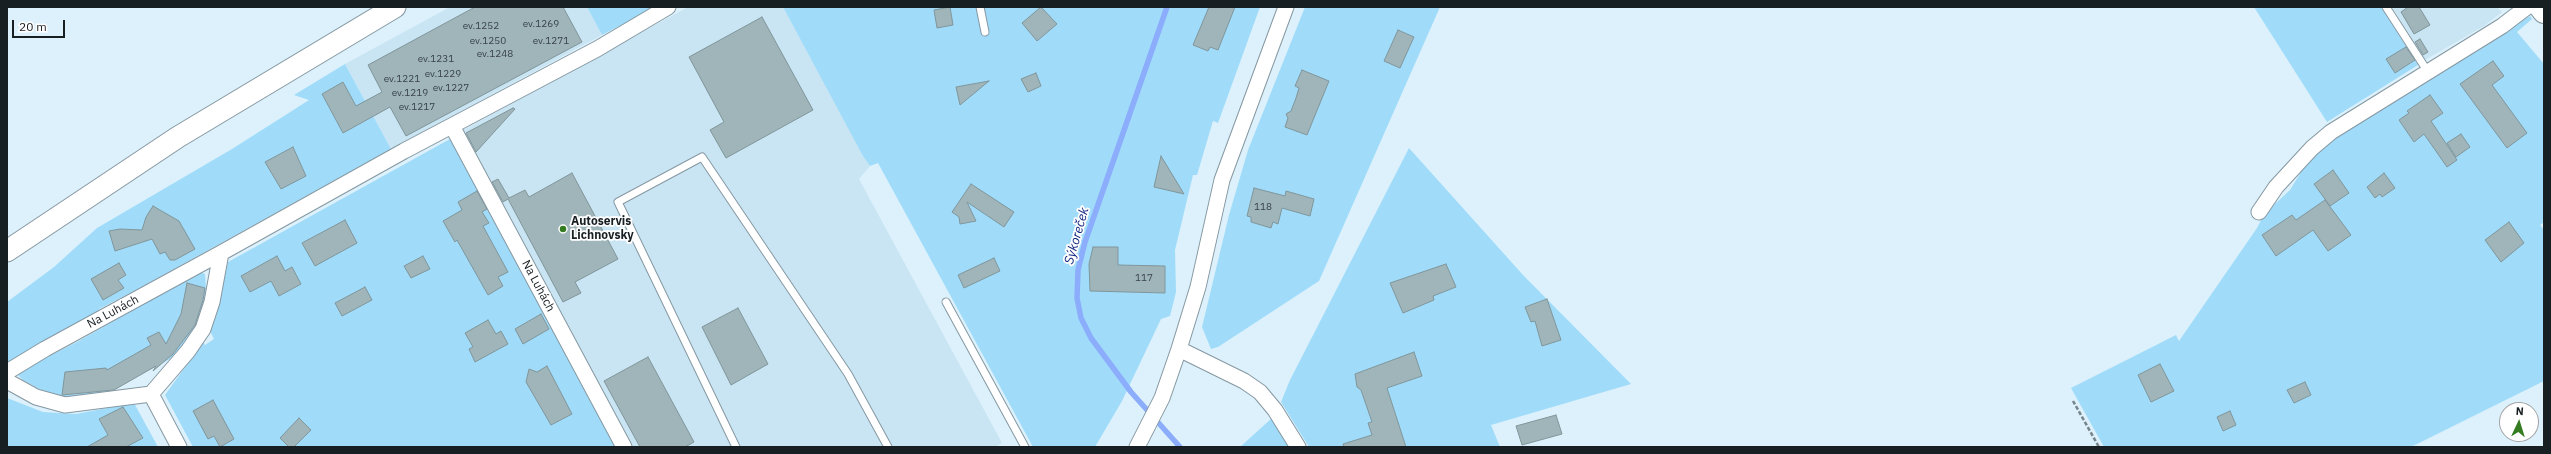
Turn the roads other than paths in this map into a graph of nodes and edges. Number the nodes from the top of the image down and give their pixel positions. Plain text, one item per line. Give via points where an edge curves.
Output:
1 (395, 7) edge
2 (668, 7) edge
3 (980, 7) edge
4 (1286, 7) edge
5 (2386, 7) edge
6 (2527, 7) edge
7 (2540, 7) edge
8 (2544, 12) edge
9 (985, 32) dead end
10 (2428, 73) junction
11 (452, 126) junction
12 (2259, 212) dead end
13 (12, 247) edge
14 (221, 253) junction
15 (946, 302) dead end
16 (1179, 349) junction
17 (7, 372) edge
18 (7, 381) edge
19 (151, 394) junction
20 (179, 447) edge
21 (624, 447) edge
22 (736, 447) edge
23 (888, 447) edge
24 (1025, 447) edge
25 (1137, 447) edge
26 (1298, 447) edge

1 - 13 main road via 178,137
2 - 11 street, Na Luhách via 590,53
3 - 9 lane
4 - 16 street via 1224,173 1198,287
5 - 10 lane
6 - 10 street
7 - 8 main road
10 - 12 street via 2331,132 2312,148 2276,187
11 - 14 street, Na Luhách
11 - 21 street, Na Luhách
14 - 17 street, Na Luhách
14 - 19 street via 212,302 203,329 188,351
15 - 24 lane
16 - 25 street via 1162,398
16 - 26 street via 1244,381 1260,392 1275,410
18 - 19 street via 36,397 65,405
19 - 20 street
22 - 23 lane via 618,202 702,157 848,374

